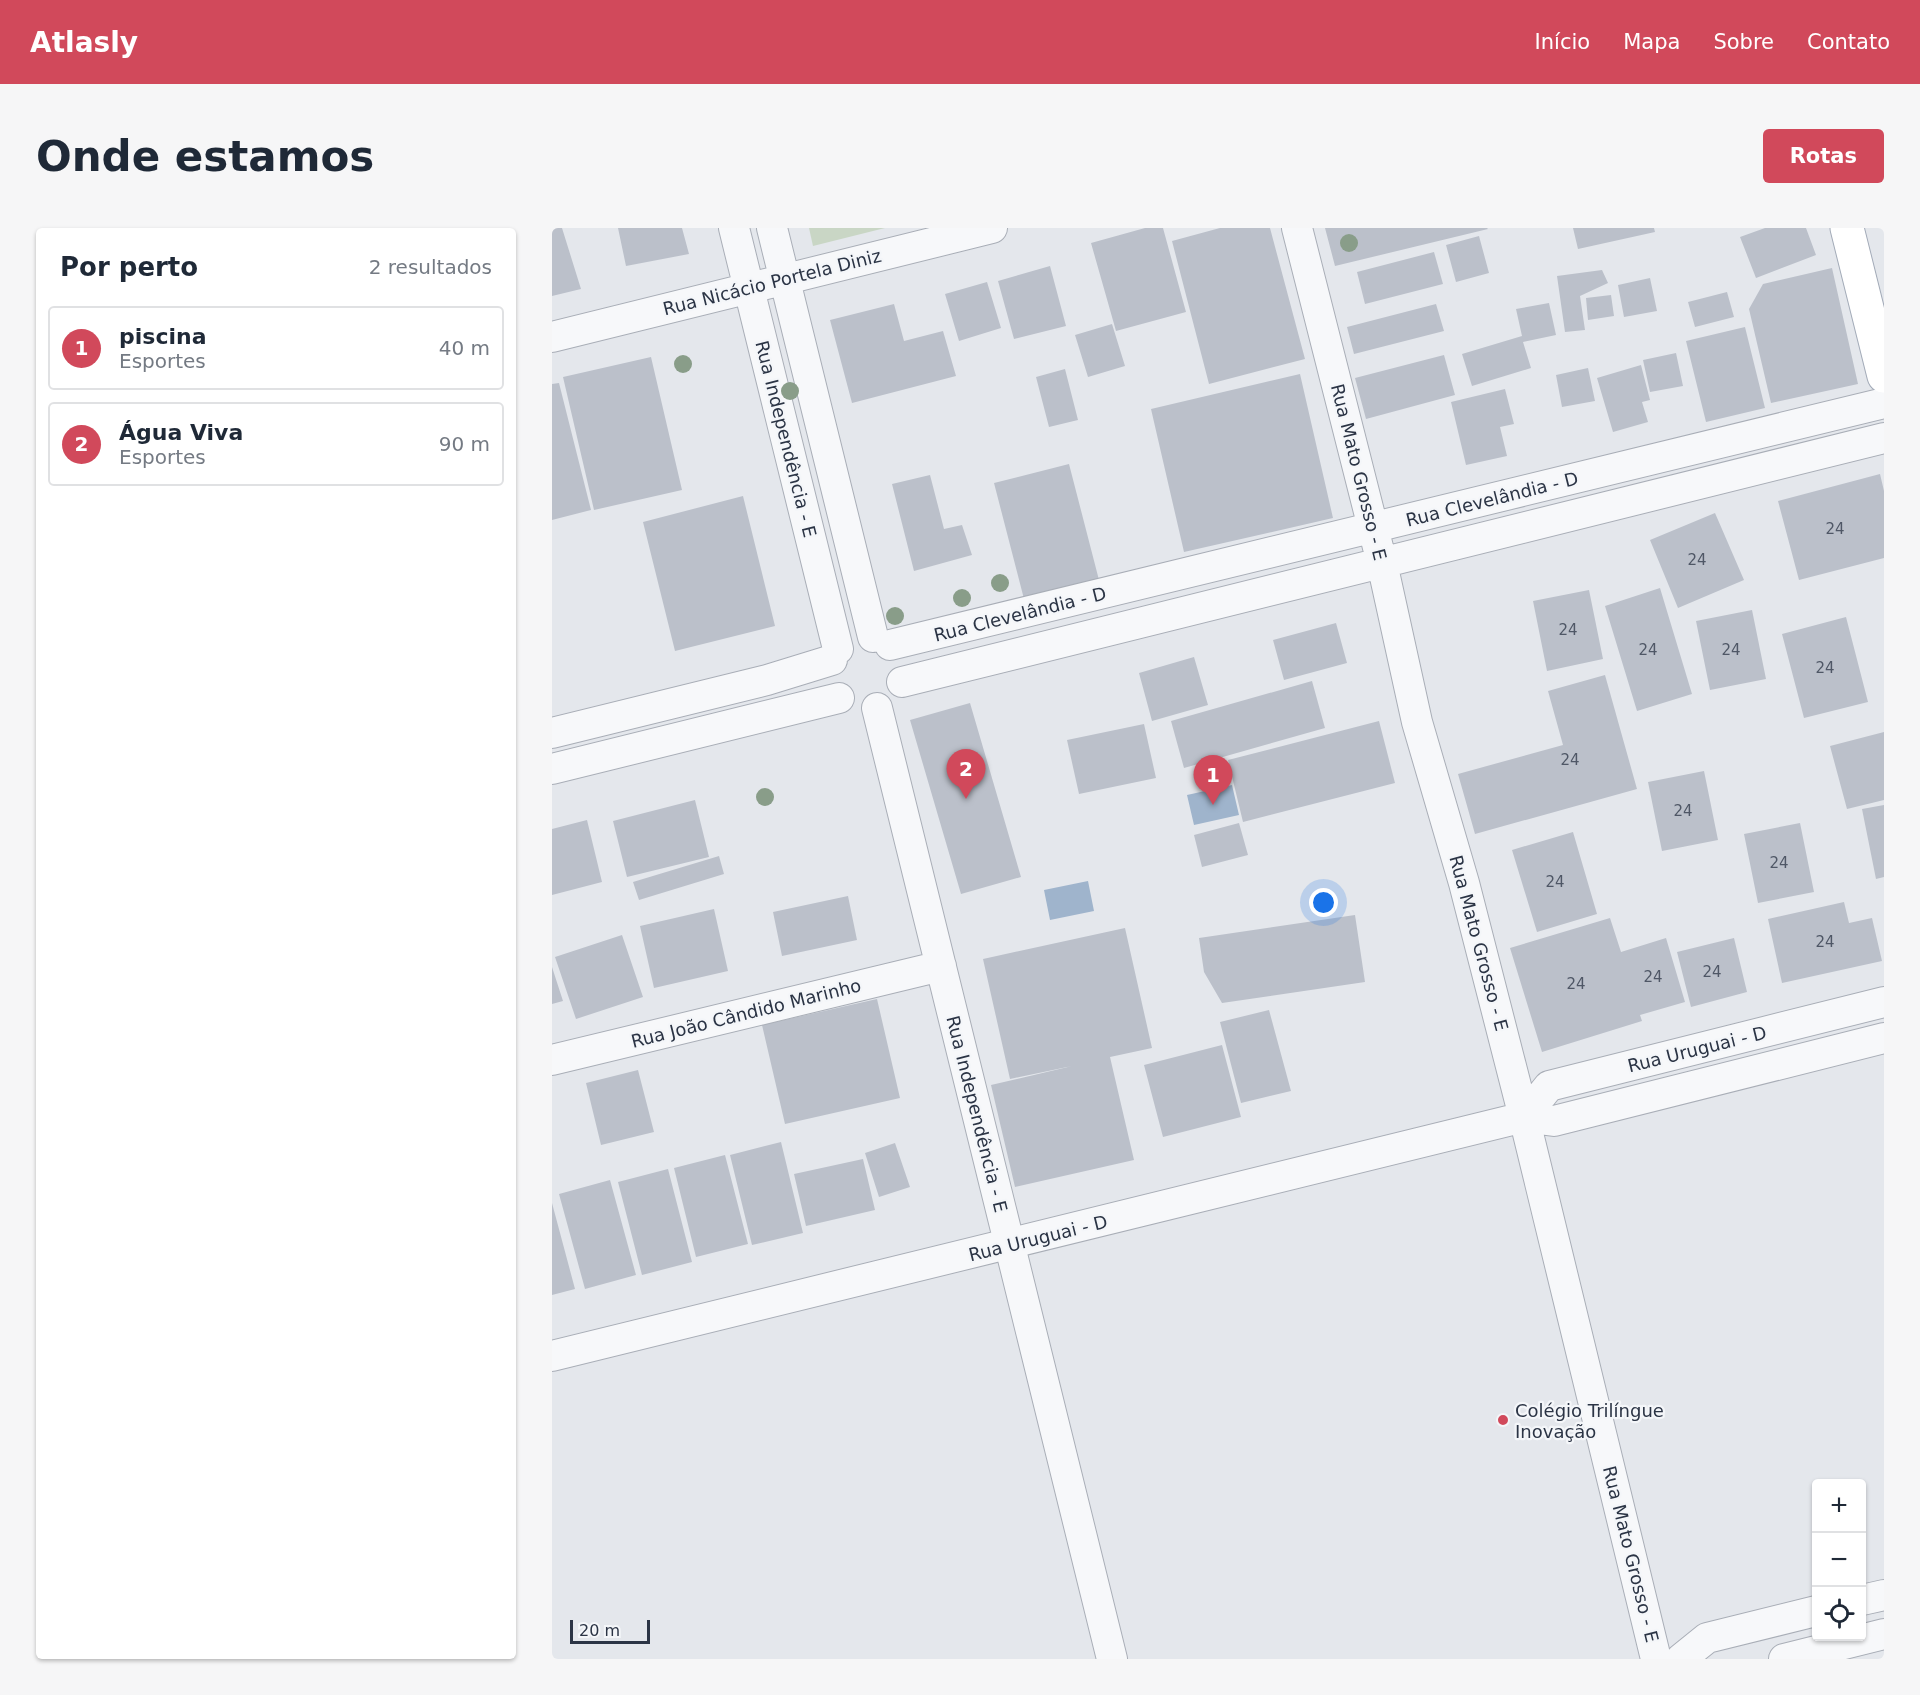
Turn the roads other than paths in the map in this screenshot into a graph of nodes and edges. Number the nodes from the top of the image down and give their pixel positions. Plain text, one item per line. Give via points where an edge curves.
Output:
1 (734, 228) edge
2 (772, 228) edge
3 (992, 228) edge
4 (1297, 228) edge
5 (1847, 228) edge
6 (785, 279) junction
7 (749, 288) junction
8 (552, 337) edge
9 (1884, 376) edge
10 (1884, 403) edge
11 (822, 430) junction
12 (1884, 438) edge
13 (786, 439) junction
14 (1630, 465) junction
15 (1639, 499) junction
16 (1373, 528) junction
17 (1382, 563) junction
18 (1075, 601) junction
19 (1083, 637) junction
20 (882, 641) junction
21 (835, 655) junction
22 (902, 682) junction
23 (839, 698) junction
24 (877, 708) junction
25 (552, 733) edge
26 (552, 769) edge
27 (941, 966) junction
28 (1884, 1002) edge
29 (1771, 1030) junction
30 (1884, 1038) edge
31 (552, 1060) edge
32 (1781, 1064) junction
33 (1524, 1117) junction
34 (1010, 1245) junction
35 (552, 1356) edge
36 (1884, 1595) edge
37 (1866, 1599) edge
38 (1812, 1612) edge
39 (1884, 1634) edge
40 (1112, 1659) edge
41 (1656, 1659) edge
42 (1681, 1659) edge
43 (1784, 1659) edge

1 - 7 street, Rua Independência - E
2 - 6 street, Rua Independência - E
3 - 6 street, Rua Nicácio Portela Diniz
4 - 16 street, Rua Mato Grosso - E
5 - 9 main road
6 - 7 street, Rua Nicácio Portela Diniz
6 - 11 street, Rua Independência - E
7 - 8 street, Rua Nicácio Portela Diniz
7 - 13 street, Rua Independência - E
10 - 14 street, Rua Clevelândia - D
11 - 13 street
11 - 20 street, Rua Independência - E
12 - 15 street, Rua Clevelândia - D
13 - 21 street, Rua Independência - E
14 - 15 street
14 - 16 street, Rua Clevelândia - D
15 - 17 street, Rua Clevelândia - D
16 - 17 street, Rua Mato Grosso - E
16 - 18 street, Rua Clevelândia - D
17 - 19 street, Rua Clevelândia - D
17 - 33 street, Rua Mato Grosso - E via 1418,722
18 - 19 street
18 - 20 street, Rua Clevelândia - D
19 - 22 street, Rua Clevelândia - D
20 - 21 street via 857,637
20 - 22 street via 902,662
21 - 23 street via 830,680
21 - 25 street via 767,680
22 - 24 street via 893,699
23 - 24 street via 852,707
23 - 26 street
24 - 27 street, Rua Independência - E
27 - 31 street, Rua João Cândido Marinho
27 - 34 street, Rua Independência - E
28 - 29 street, Rua Uruguai - D
29 - 32 street
29 - 33 street, Rua Uruguai - D via 1549,1086
30 - 32 street, Rua Uruguai - D
32 - 33 street, Rua Uruguai - D via 1554,1120
33 - 34 street, Rua Uruguai - D
33 - 41 street, Rua Mato Grosso - E
34 - 35 street, Rua Uruguai - D
34 - 40 street, Rua Independência - E
36 - 37 street
38 - 42 street via 1707,1638
39 - 43 street

